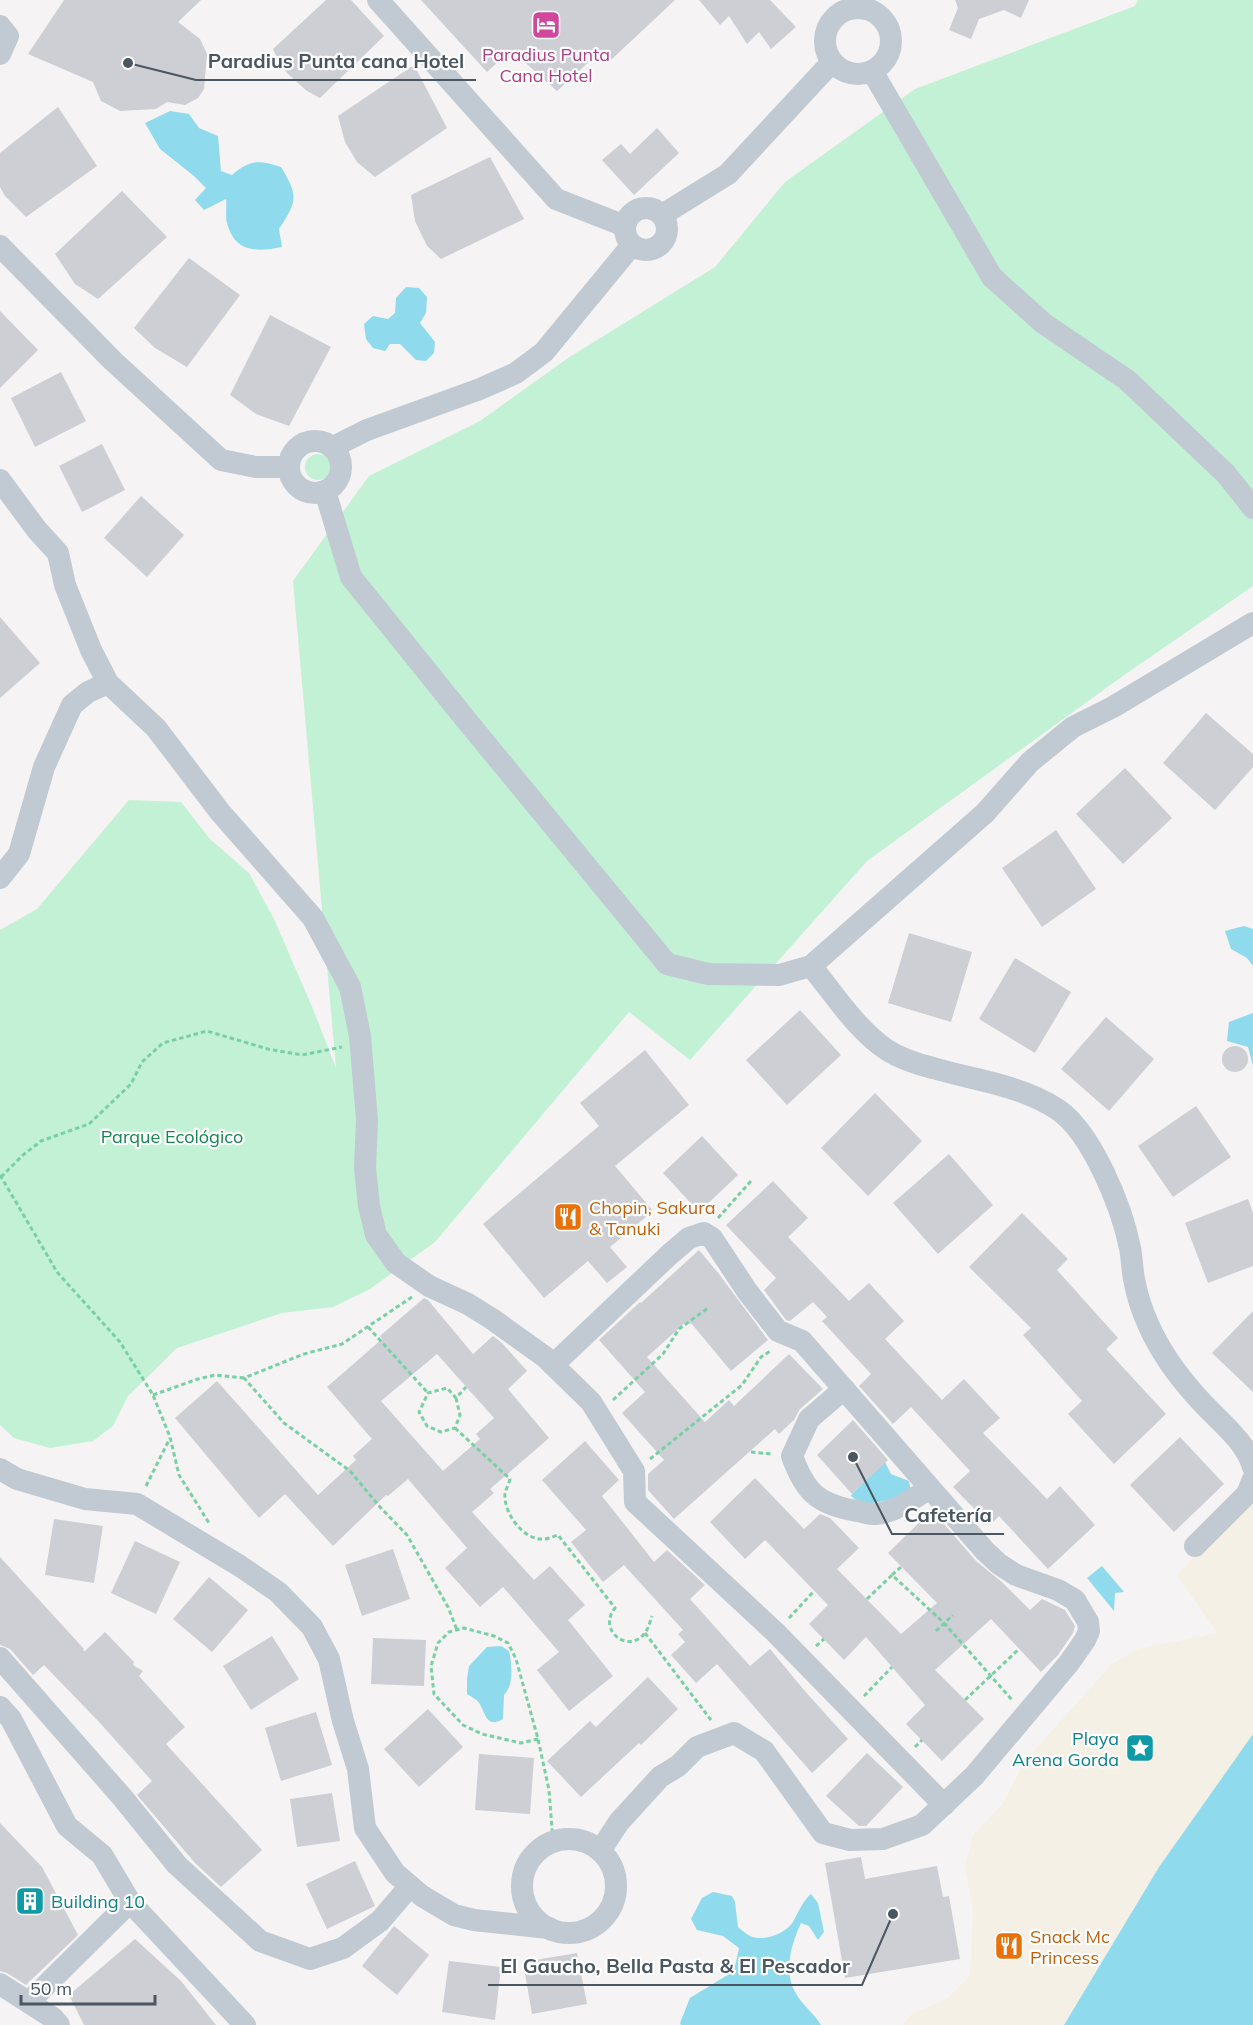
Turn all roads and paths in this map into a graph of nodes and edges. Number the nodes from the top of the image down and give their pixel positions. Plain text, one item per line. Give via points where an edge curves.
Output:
1 (378, 0) edge
2 (873, 5) edge
3 (0, 26) edge
4 (0, 54) edge
5 (832, 62) junction
6 (872, 71) junction
7 (662, 216) junction
8 (629, 236) junction
9 (0, 246) edge
10 (333, 447) junction
11 (289, 467) junction
12 (0, 480) edge
13 (325, 491) junction
14 (1253, 508) edge
15 (1253, 623) edge
16 (108, 683) junction
17 (0, 878) edge
18 (811, 966) junction
19 (360, 1036) junction
20 (1, 1176) edge
21 (751, 1181) dead end
22 (704, 1233) junction
23 (436, 1289) junction
24 (708, 1308) dead end
25 (368, 1327) junction
26 (778, 1331) junction
27 (553, 1365) junction
28 (243, 1378) junction
29 (466, 1387) dead end
30 (844, 1389) junction
31 (428, 1393) junction
32 (153, 1395) junction
33 (456, 1398) junction
34 (598, 1413) junction
35 (455, 1428) junction
36 (170, 1437) junction
37 (1253, 1467) edge
38 (0, 1469) edge
39 (634, 1471) junction
40 (1253, 1479) edge
41 (930, 1488) junction
42 (137, 1503) junction
43 (215, 1531) dead end
44 (1195, 1546) dead end
45 (901, 1567) dead end
46 (891, 1575) junction
47 (814, 1591) dead end
48 (867, 1599) dead end
49 (953, 1615) dead end
50 (652, 1616) dead end
51 (944, 1623) junction
52 (457, 1630) junction
53 (936, 1631) dead end
54 (775, 1632) junction
55 (645, 1633) junction
56 (1019, 1649) dead end
57 (0, 1658) edge
58 (992, 1676) junction
59 (965, 1700) dead end
60 (0, 1707) edge
61 (1024, 1714) junction
62 (724, 1737) junction
63 (538, 1739) junction
64 (944, 1805) junction
65 (553, 1841) junction
66 (600, 1851) junction
67 (410, 1886) junction
68 (130, 1902) junction
69 (549, 1928) junction
70 (0, 1984) edge
71 (29, 2002) junction
72 (59, 2025) edge
73 (245, 2025) edge

1 - 8 lane via 556,199
2 - 5 lane via 849,8 831,21 825,41
2 - 6 lane via 886,24 890,45 887,56
3 - 4 lane via 8,36
5 - 6 lane via 850,73
5 - 7 lane via 728,174
6 - 14 lane via 992,277 1043,323 1127,380 1226,474
7 - 8 lane via 651,208 637,210 631,214
7 - 8 lane via 666,235 659,246 646,250
8 - 10 lane via 544,352 516,373 367,430
9 - 11 lane via 113,361 220,460
10 - 11 lane via 326,442 308,441 294,451
10 - 13 lane via 342,462 341,471 338,480
11 - 13 lane via 300,488 316,493
12 - 16 lane via 58,553 65,585
13 - 18 lane via 351,576 667,964 708,974 779,975
15 - 18 lane via 1073,727 1030,762 986,813
16 - 17 lane via 72,705 44,767 19,854
16 - 19 lane via 156,728 220,812 313,918 350,987
18 - 37 lane via 861,1028 886,1050 908,1061 1014,1089 1059,1111 1078,1130 1096,1158 1121,1215 1138,1300 1164,1356 1196,1397 1238,1440
19 - 20 path via 348,1046 302,1055 207,1031 163,1043 142,1062 130,1084 89,1124 41,1141
19 - 23 lane via 367,1120 365,1168 376,1235 396,1263
20 - 32 path via 57,1272 120,1342
21 - 22 path
22 - 26 lane via 712,1238
22 - 27 lane via 689,1238 669,1255
23 - 25 path via 404,1302
23 - 27 lane via 492,1319
24 - 34 path via 679,1329 663,1354
25 - 28 path via 342,1344
25 - 31 path
26 - 30 lane via 802,1341
26 - 39 path via 782,1344 761,1357 742,1385
27 - 34 lane
28 - 32 path via 215,1375
28 - 52 path via 284,1423 350,1471 408,1535
29 - 33 path
30 - 41 lane
30 - 41 lane via 809,1419 792,1456 801,1480 817,1497 844,1509 876,1514 905,1505
31 - 33 path via 447,1388
31 - 35 path via 419,1412 427,1426 441,1432
32 - 36 path
33 - 35 path via 460,1415
34 - 39 lane
35 - 55 path via 510,1479 505,1494 514,1522 538,1539 558,1534 615,1608 609,1619 610,1630 617,1638 637,1641
36 - 42 path
36 - 43 path via 179,1474
38 - 42 lane via 17,1479 85,1499
39 - 54 lane via 635,1502
40 - 44 lane via 1247,1494
41 - 61 lane via 999,1564 1075,1600 1088,1622 1085,1640 1069,1663
42 - 67 lane via 278,1592 312,1627 329,1659 342,1721 358,1769 365,1828 395,1873
45 - 46 path
46 - 48 path
46 - 51 path
47 - 54 path
49 - 51 path
50 - 55 path
51 - 53 path
51 - 58 path
52 - 63 path via 494,1635 508,1643
52 - 63 path via 438,1643 431,1666 434,1694 463,1725 482,1734 521,1743
54 - 64 lane
55 - 62 path
56 - 58 path
57 - 67 lane via 177,1865 260,1941 310,1959 343,1948 380,1920
58 - 59 path
58 - 61 path
60 - 68 lane via 12,1719 67,1826 102,1855
61 - 64 lane via 974,1776
62 - 64 lane via 734,1733 764,1751 823,1833 850,1840 883,1839 922,1825
62 - 66 lane via 697,1747 660,1777 619,1822
63 - 65 path via 549,1790
65 - 66 lane via 573,1839
65 - 69 lane via 531,1857 522,1887 526,1907
66 - 69 lane via 612,1867 615,1887 605,1916 579,1932
67 - 69 lane via 454,1914 474,1920
68 - 71 lane
68 - 73 lane
70 - 71 lane
71 - 72 lane

